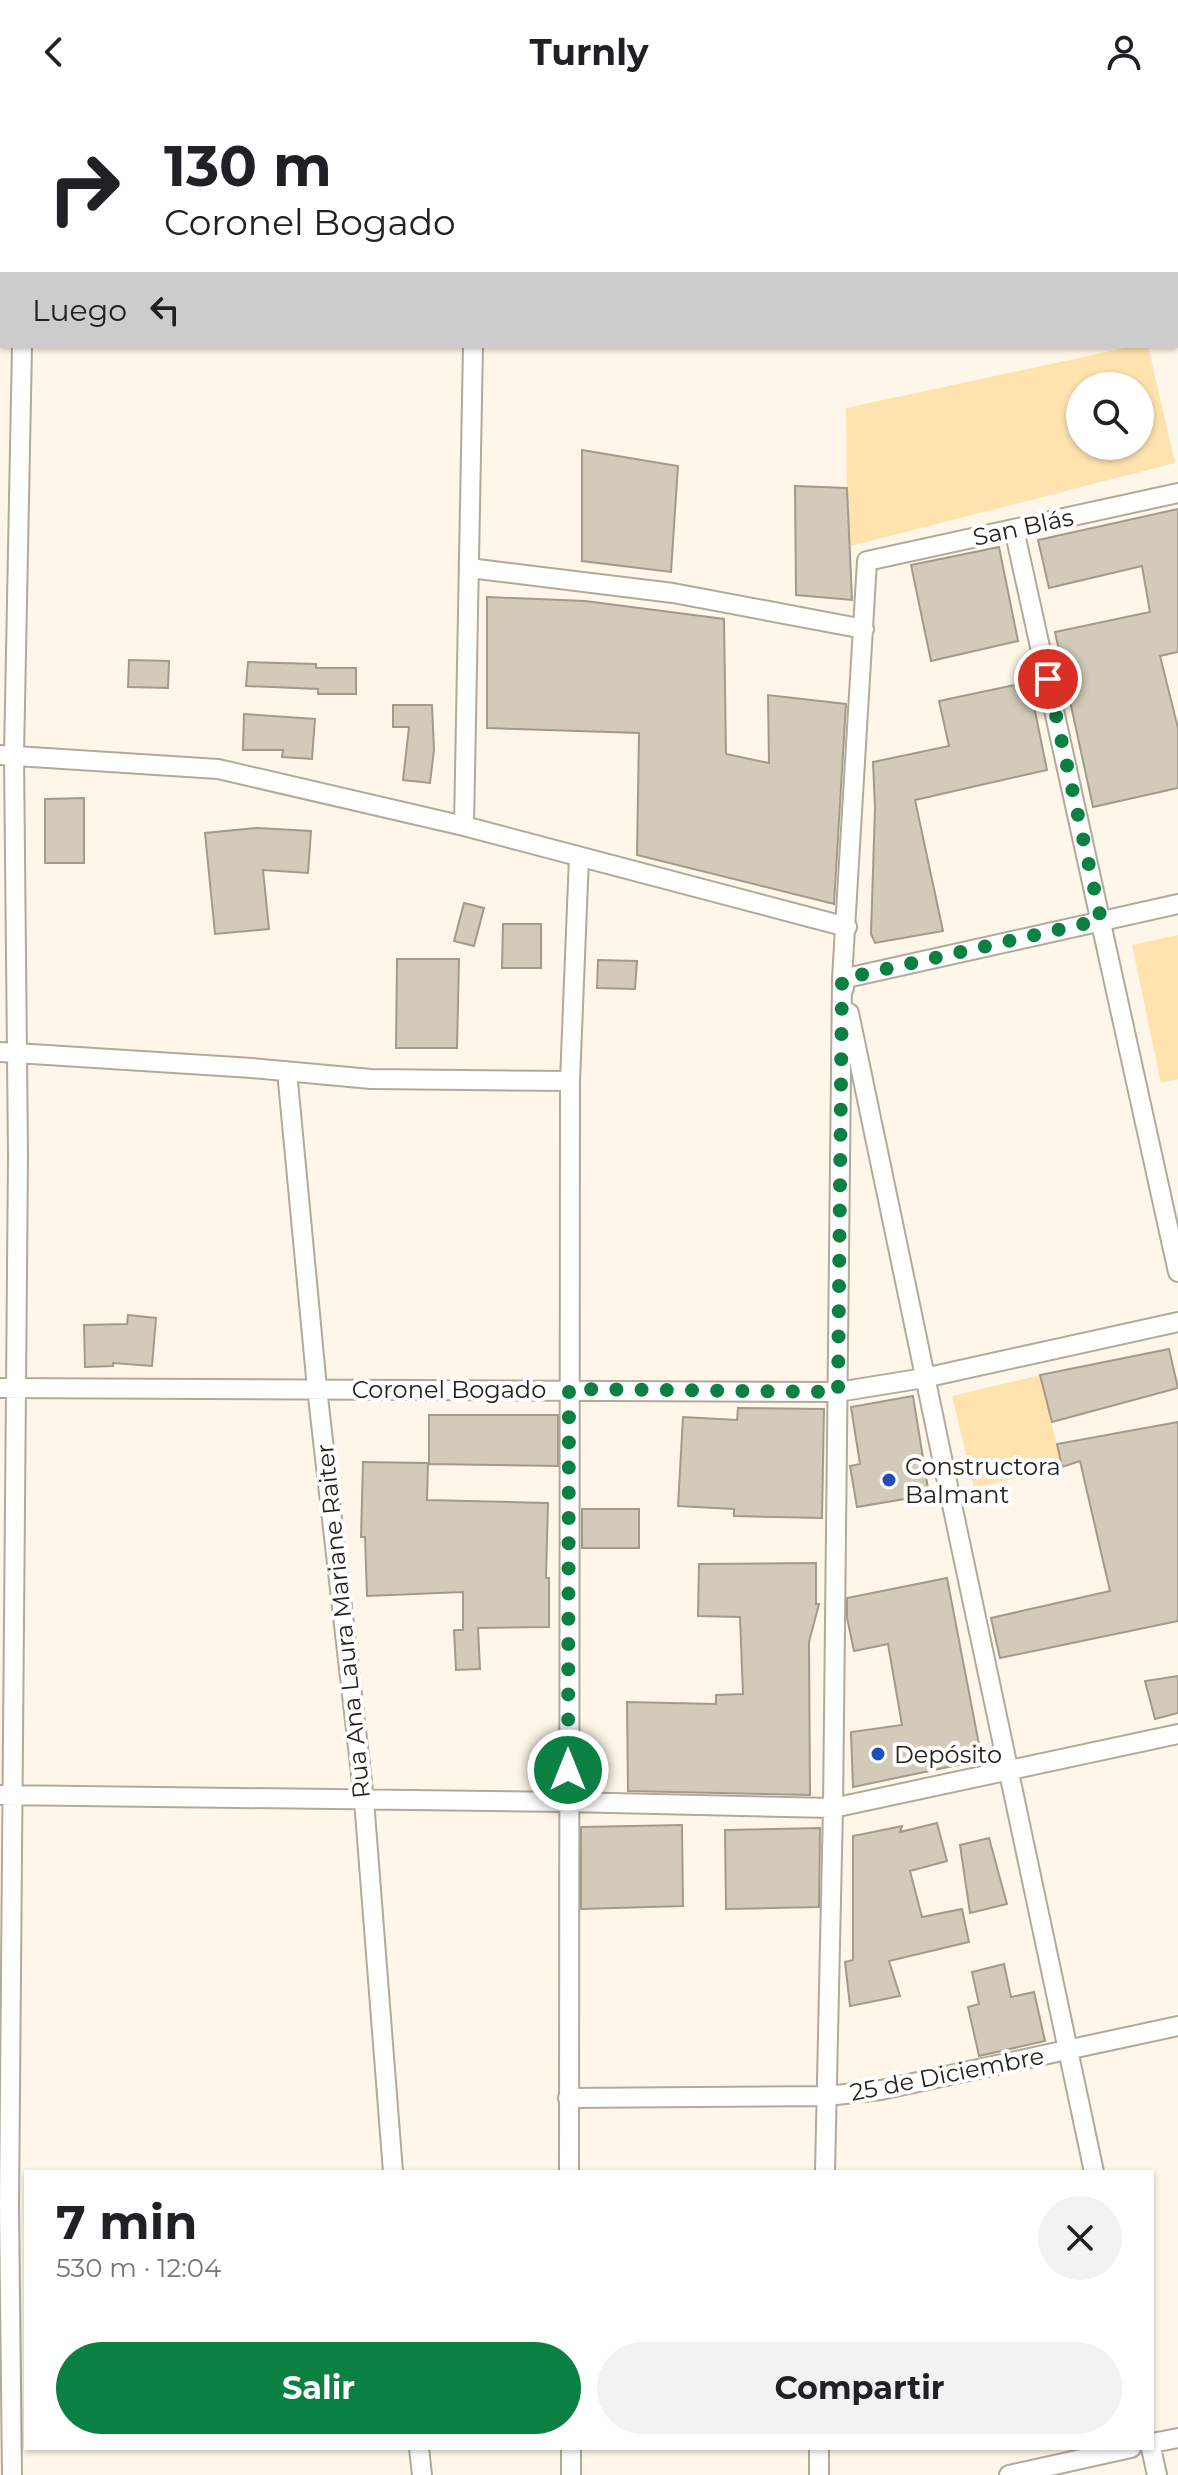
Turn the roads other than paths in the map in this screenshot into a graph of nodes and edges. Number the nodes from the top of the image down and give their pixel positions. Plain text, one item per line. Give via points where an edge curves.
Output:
1 (22, 348) edge
2 (473, 348) edge
3 (1178, 493) edge
4 (1014, 529) junction
5 (469, 568) junction
6 (864, 629) junction
7 (7, 755) edge
8 (464, 826) junction
9 (579, 857) junction
10 (1178, 904) edge
11 (1101, 920) junction
12 (847, 927) junction
13 (842, 979) junction
14 (8, 1053) edge
15 (287, 1071) junction
16 (570, 1081) junction
17 (1178, 1272) edge
18 (1178, 1322) edge
19 (924, 1378) junction
20 (8, 1388) edge
21 (317, 1388) junction
22 (569, 1389) junction
23 (838, 1392) junction
24 (1178, 1734) edge
25 (1010, 1770) junction
26 (6, 1795) edge
27 (364, 1800) junction
28 (568, 1802) junction
29 (833, 1808) junction
30 (1178, 2026) edge
31 (1068, 2051) junction
32 (827, 2096) junction
33 (568, 2098) junction
34 (393, 2170) edge
35 (569, 2170) edge
36 (825, 2170) edge
37 (1094, 2170) edge
38 (12, 2206) edge
39 (1178, 2438) edge
40 (1154, 2445) edge
41 (419, 2450) edge
42 (571, 2450) edge
43 (819, 2450) edge
44 (1122, 2450) edge
45 (1153, 2450) edge
46 (12, 2475) edge
47 (422, 2475) edge
48 (571, 2475) edge
49 (819, 2475) edge
50 (1009, 2475) edge
51 (1157, 2475) edge

1 - 7 street
2 - 5 street
3 - 4 street, San Blás
4 - 6 street, San Blás via 867,561
4 - 11 street
5 - 6 street via 673,593
5 - 8 street
6 - 12 street
7 - 8 street via 218,769
7 - 14 street
8 - 9 street
9 - 12 street
9 - 16 street
10 - 11 street
11 - 13 street
11 - 17 street
12 - 13 street
13 - 19 street
13 - 23 street
14 - 15 street
14 - 20 street
15 - 16 street via 371,1079
15 - 21 street, Rua Ana Laura Mariane Raiter
16 - 22 street
18 - 19 street, Coronel Bogado
19 - 23 street, Coronel Bogado
19 - 25 street
20 - 21 street, Coronel Bogado
20 - 26 street
21 - 22 street, Coronel Bogado
21 - 27 street, Rua Ana Laura Mariane Raiter
22 - 23 street, Coronel Bogado
22 - 28 street
23 - 29 street
24 - 25 street
25 - 29 street
25 - 31 street
26 - 27 street
26 - 38 street
27 - 28 street
27 - 34 street, Rua Ana Laura Mariane Raiter
28 - 29 street
28 - 33 street
29 - 32 street
30 - 31 street, 25 de Diciembre
31 - 32 street, 25 de Diciembre via 881,2090
31 - 37 street
32 - 33 street, 25 de Diciembre
32 - 36 street
33 - 35 street
38 - 46 street
39 - 40 street
41 - 47 street
42 - 48 street
43 - 49 street
44 - 50 street
45 - 51 street

